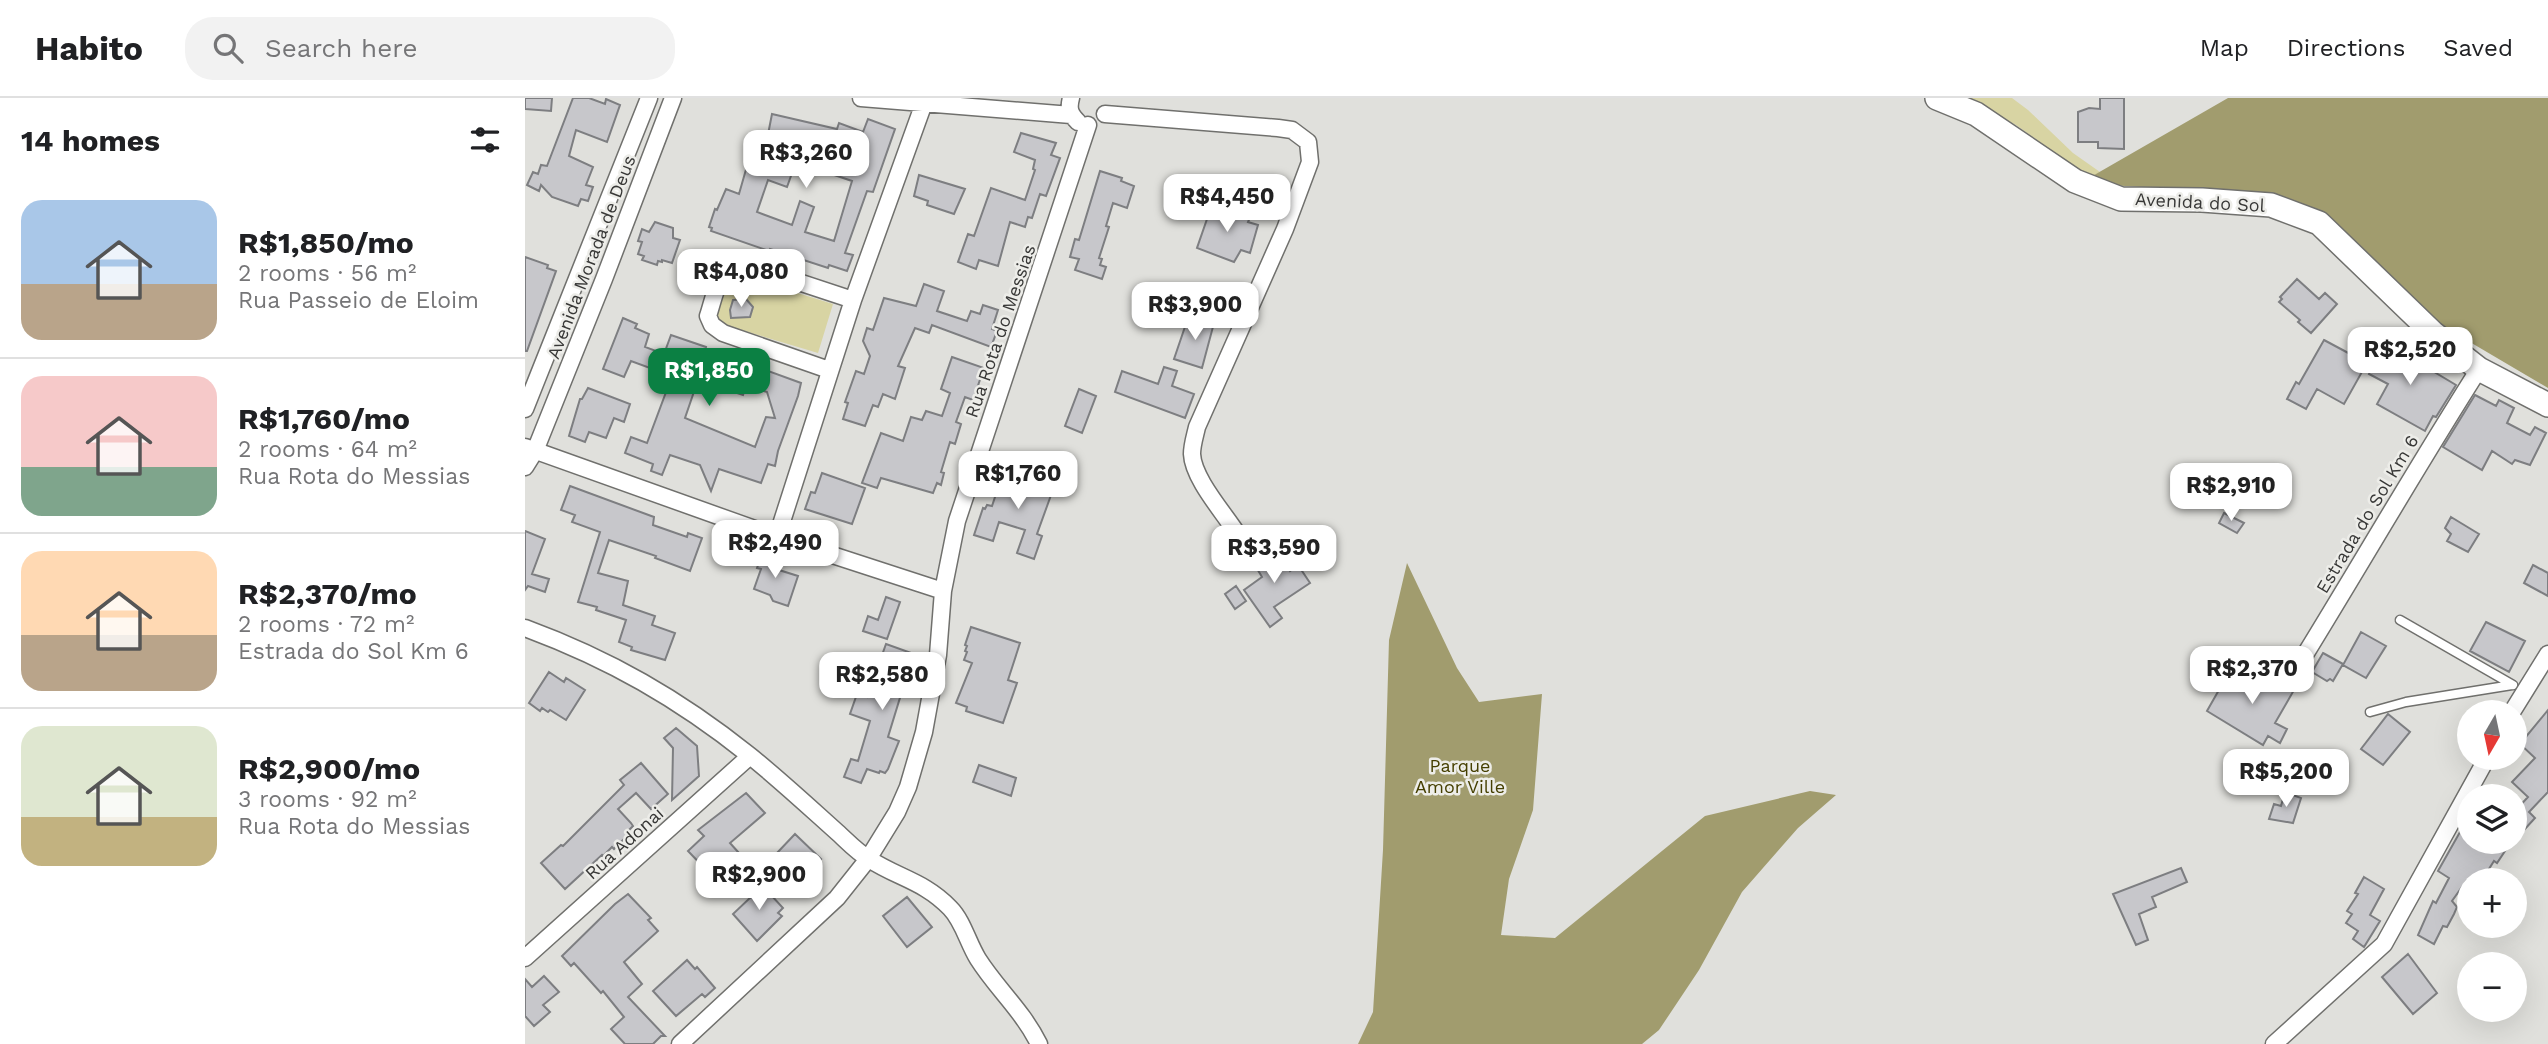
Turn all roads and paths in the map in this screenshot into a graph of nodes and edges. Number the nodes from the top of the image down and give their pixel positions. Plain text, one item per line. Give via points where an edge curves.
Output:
1 (649, 98) edge
2 (673, 98) edge
3 (862, 98) edge
4 (1071, 98) edge
5 (1937, 98) edge
6 (1105, 102) edge
7 (924, 103) junction
8 (1071, 115) junction
9 (1088, 125) junction
10 (853, 300) junction
11 (2479, 369) junction
12 (829, 370) junction
13 (2548, 405) edge
14 (525, 409) edge
15 (530, 449) edge
16 (525, 467) edge
17 (1238, 535) dead end
18 (777, 537) junction
19 (943, 591) junction
20 (2400, 620) dead end
21 (525, 628) edge
22 (2548, 654) edge
23 (2290, 679) dead end
24 (2541, 680) edge
25 (2518, 688) junction
26 (2515, 700) edge
27 (2370, 712) dead end
28 (750, 755) junction
29 (2480, 770) edge
30 (868, 859) junction
31 (525, 958) edge
32 (2282, 1041) edge
33 (680, 1044) edge
34 (1039, 1044) edge

1 - 14 street, Avenida Morada de Deus
2 - 15 street, Avenida Morada de Deus via 604,279
3 - 7 street
4 - 8 street
5 - 11 street, Avenida do Sol via 1976,114 2074,181 2121,199 2271,205 2319,223 2433,333
6 - 9 street via 1100,120
6 - 17 street via 1291,130 1308,142 1310,162 1285,229 1193,442 1197,472
7 - 8 street
7 - 10 street
8 - 9 street
9 - 19 street, Rua Rota do Messias via 957,521
10 - 12 street
10 - 12 street via 741,263 728,267 720,281 708,316 712,325 723,333
11 - 13 street, Avenida do Sol
11 - 23 street, Estrada do Sol Km 6
12 - 18 street
15 - 16 street, Avenida Morada de Deus
15 - 18 street
18 - 19 street
19 - 30 street, Rua Rota do Messias via 925,732 902,800
20 - 25 lane
21 - 28 street via 628,673 685,706
22 - 24 street
24 - 25 street
25 - 26 street
25 - 27 lane via 2406,702
28 - 30 street
28 - 31 street, Rua Adonai
29 - 32 street via 2384,944
30 - 33 street, Rua Rota do Messias via 837,898
30 - 34 street via 917,882 953,910 975,954 1028,1022

